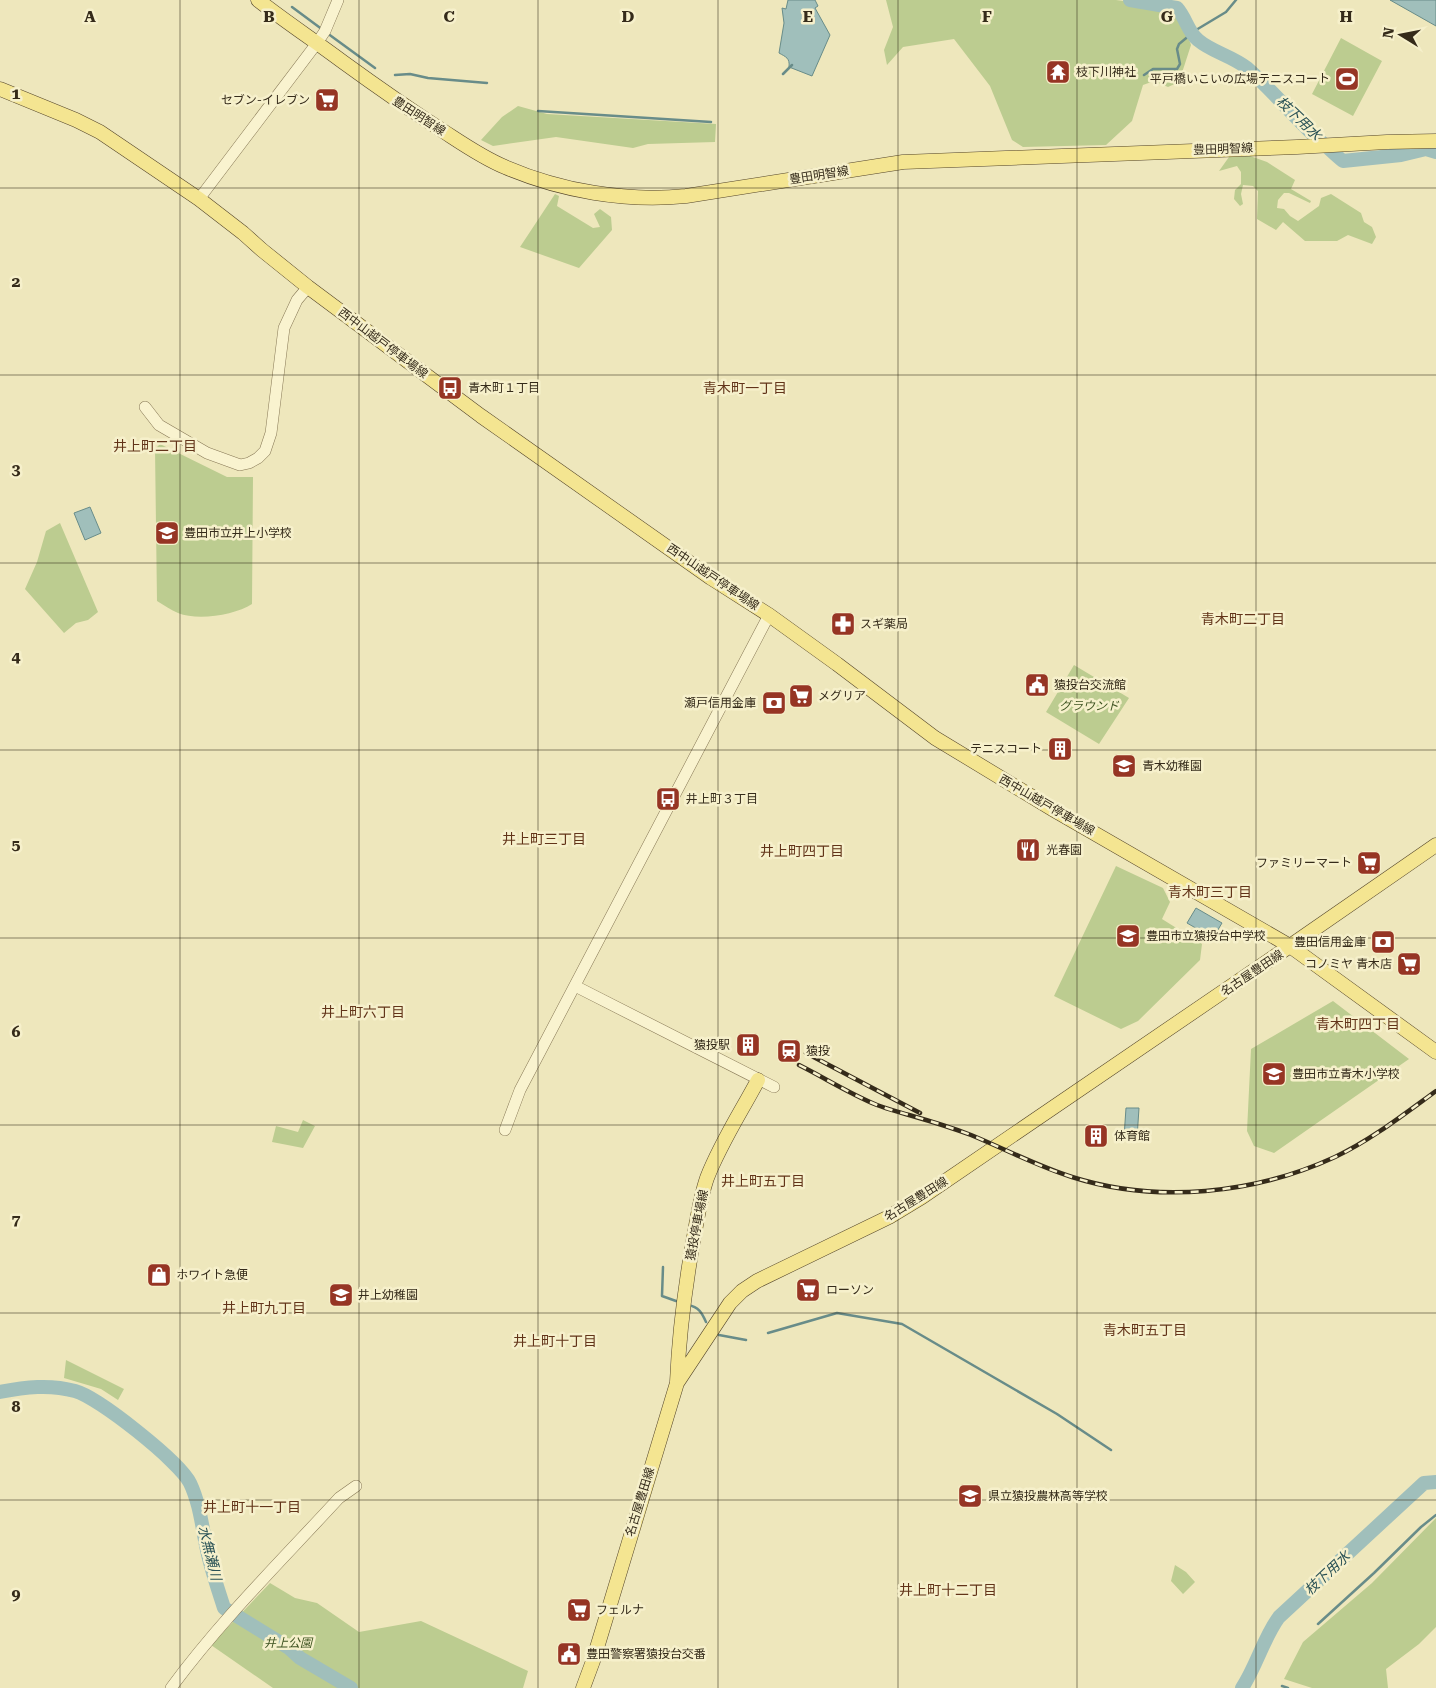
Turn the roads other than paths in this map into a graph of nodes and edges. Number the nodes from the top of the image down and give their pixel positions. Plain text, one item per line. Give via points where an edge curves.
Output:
1 (258, 0) edge
2 (338, 0) edge
3 (317, 43) junction
4 (0, 89) edge
5 (1436, 141) edge
6 (199, 199) junction
7 (308, 287) junction
8 (145, 406) dead end
9 (769, 615) junction
10 (1436, 845) edge
11 (1290, 946) junction
12 (575, 986) junction
13 (1436, 1052) edge
14 (758, 1080) junction
15 (774, 1087) dead end
16 (506, 1130) dead end
17 (677, 1383) junction
18 (356, 1486) dead end
19 (171, 1688) edge
20 (583, 1688) edge

1 - 3 main road, 豊田明智線
2 - 3 street
3 - 5 main road, 豊田明智線 via 394,100 504,167 551,183 633,198 686,196 903,162
3 - 6 street
4 - 6 main road, 西中山越戸停車場線 via 100,132
6 - 7 main road, 西中山越戸停車場線
7 - 8 street via 297,300 284,328 271,433 258,458 240,465 207,453 158,425
7 - 9 main road, 西中山越戸停車場線 via 481,416 711,578
9 - 11 main road, 西中山越戸停車場線 via 935,738
9 - 12 street
10 - 11 main road, 名古屋豊田線
11 - 13 main road, 西中山越戸停車場線
11 - 17 main road, 名古屋豊田線 via 889,1217 801,1258 742,1291 730,1303
12 - 14 street
12 - 16 street via 520,1090
14 - 15 street
14 - 17 main road, 猿投停車場線 via 707,1178 688,1270
17 - 20 main road, 名古屋豊田線
18 - 19 street via 339,1498 205,1644

